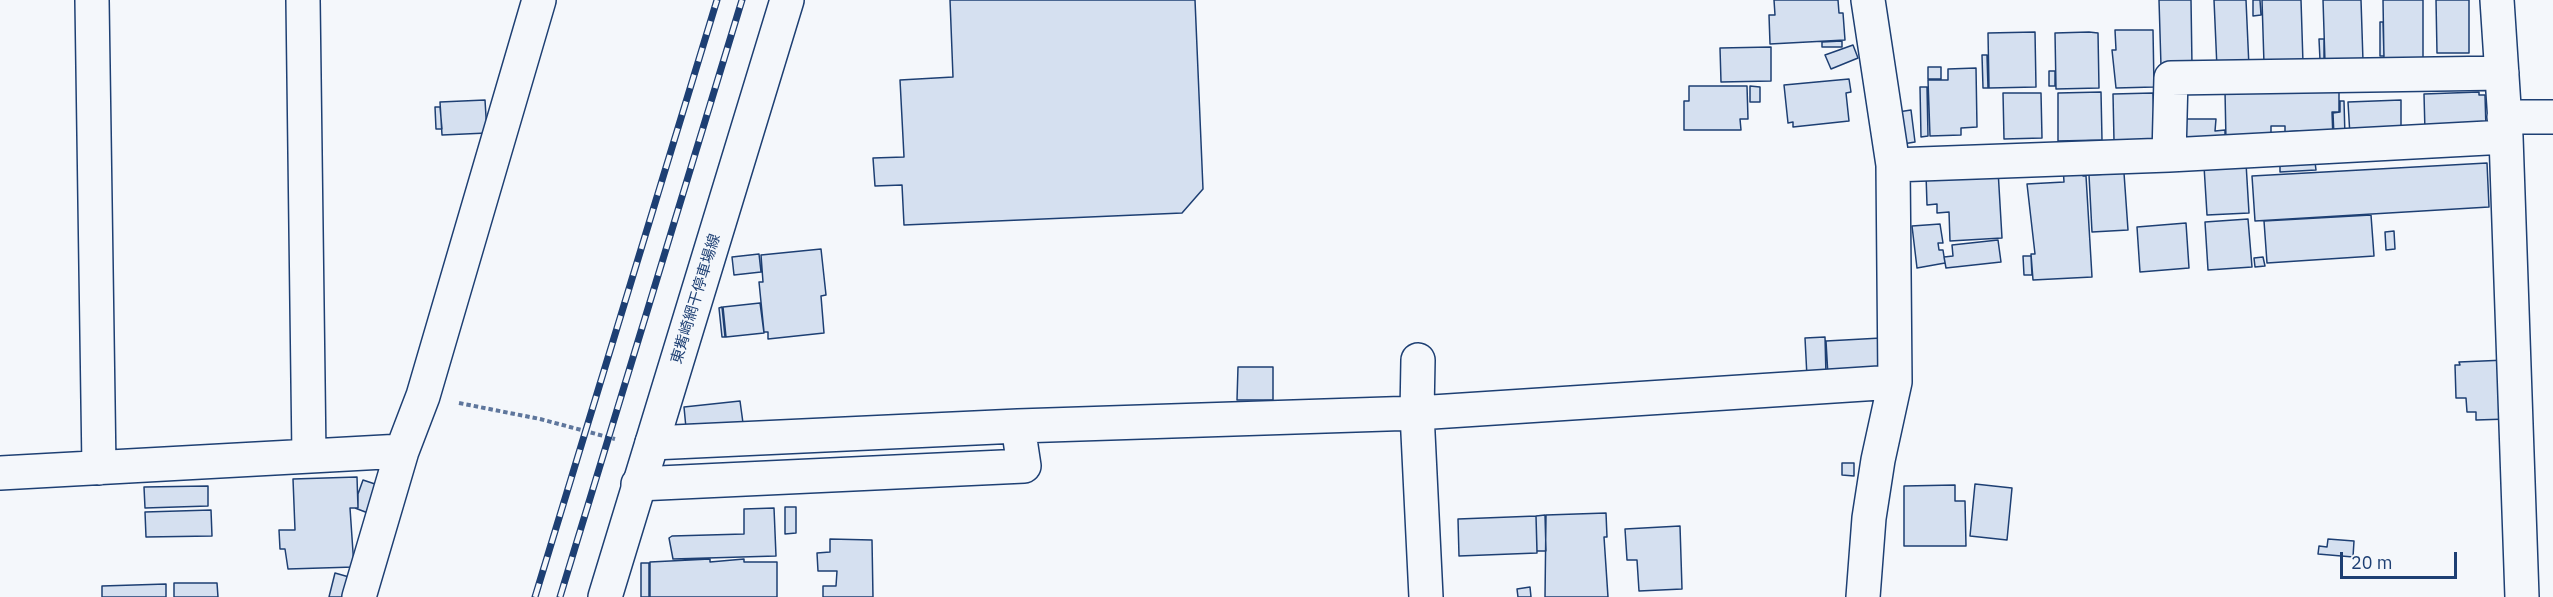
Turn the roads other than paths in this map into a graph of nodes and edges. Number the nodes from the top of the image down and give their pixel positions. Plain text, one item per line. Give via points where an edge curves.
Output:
1 (92, 0) edge
2 (303, 0) edge
3 (539, 0) edge
4 (786, 0) edge
5 (1868, 0) edge
6 (2497, 0) edge
7 (2502, 73) junction
8 (2553, 117) edge
9 (2505, 127) junction
10 (2169, 155) junction
11 (1893, 165) junction
12 (1418, 360) dead end
13 (1895, 382) junction
14 (1417, 413) junction
15 (1018, 426) junction
16 (652, 443) junction
17 (402, 451) junction
18 (309, 456) junction
19 (99, 468) junction
20 (0, 473) edge
21 (638, 484) junction
22 (359, 597) edge
23 (605, 597) edge
24 (1426, 597) edge
25 (1863, 597) edge
26 (2522, 597) edge

1 - 19 street
2 - 18 street
3 - 17 street via 423,396
4 - 16 street, 東觜崎網干停車場線
5 - 11 street
6 - 7 street
7 - 9 street
7 - 10 street via 2171,78
8 - 9 street
9 - 10 street
9 - 26 street
10 - 11 street
11 - 13 street
12 - 14 street
13 - 14 street
13 - 25 street via 1869,518
14 - 15 street
14 - 24 street
15 - 16 street
15 - 21 street via 1024,466
16 - 21 street, 東觜崎網干停車場線
17 - 18 street
17 - 22 street
18 - 19 street
19 - 20 street
21 - 23 street, 東觜崎網干停車場線

